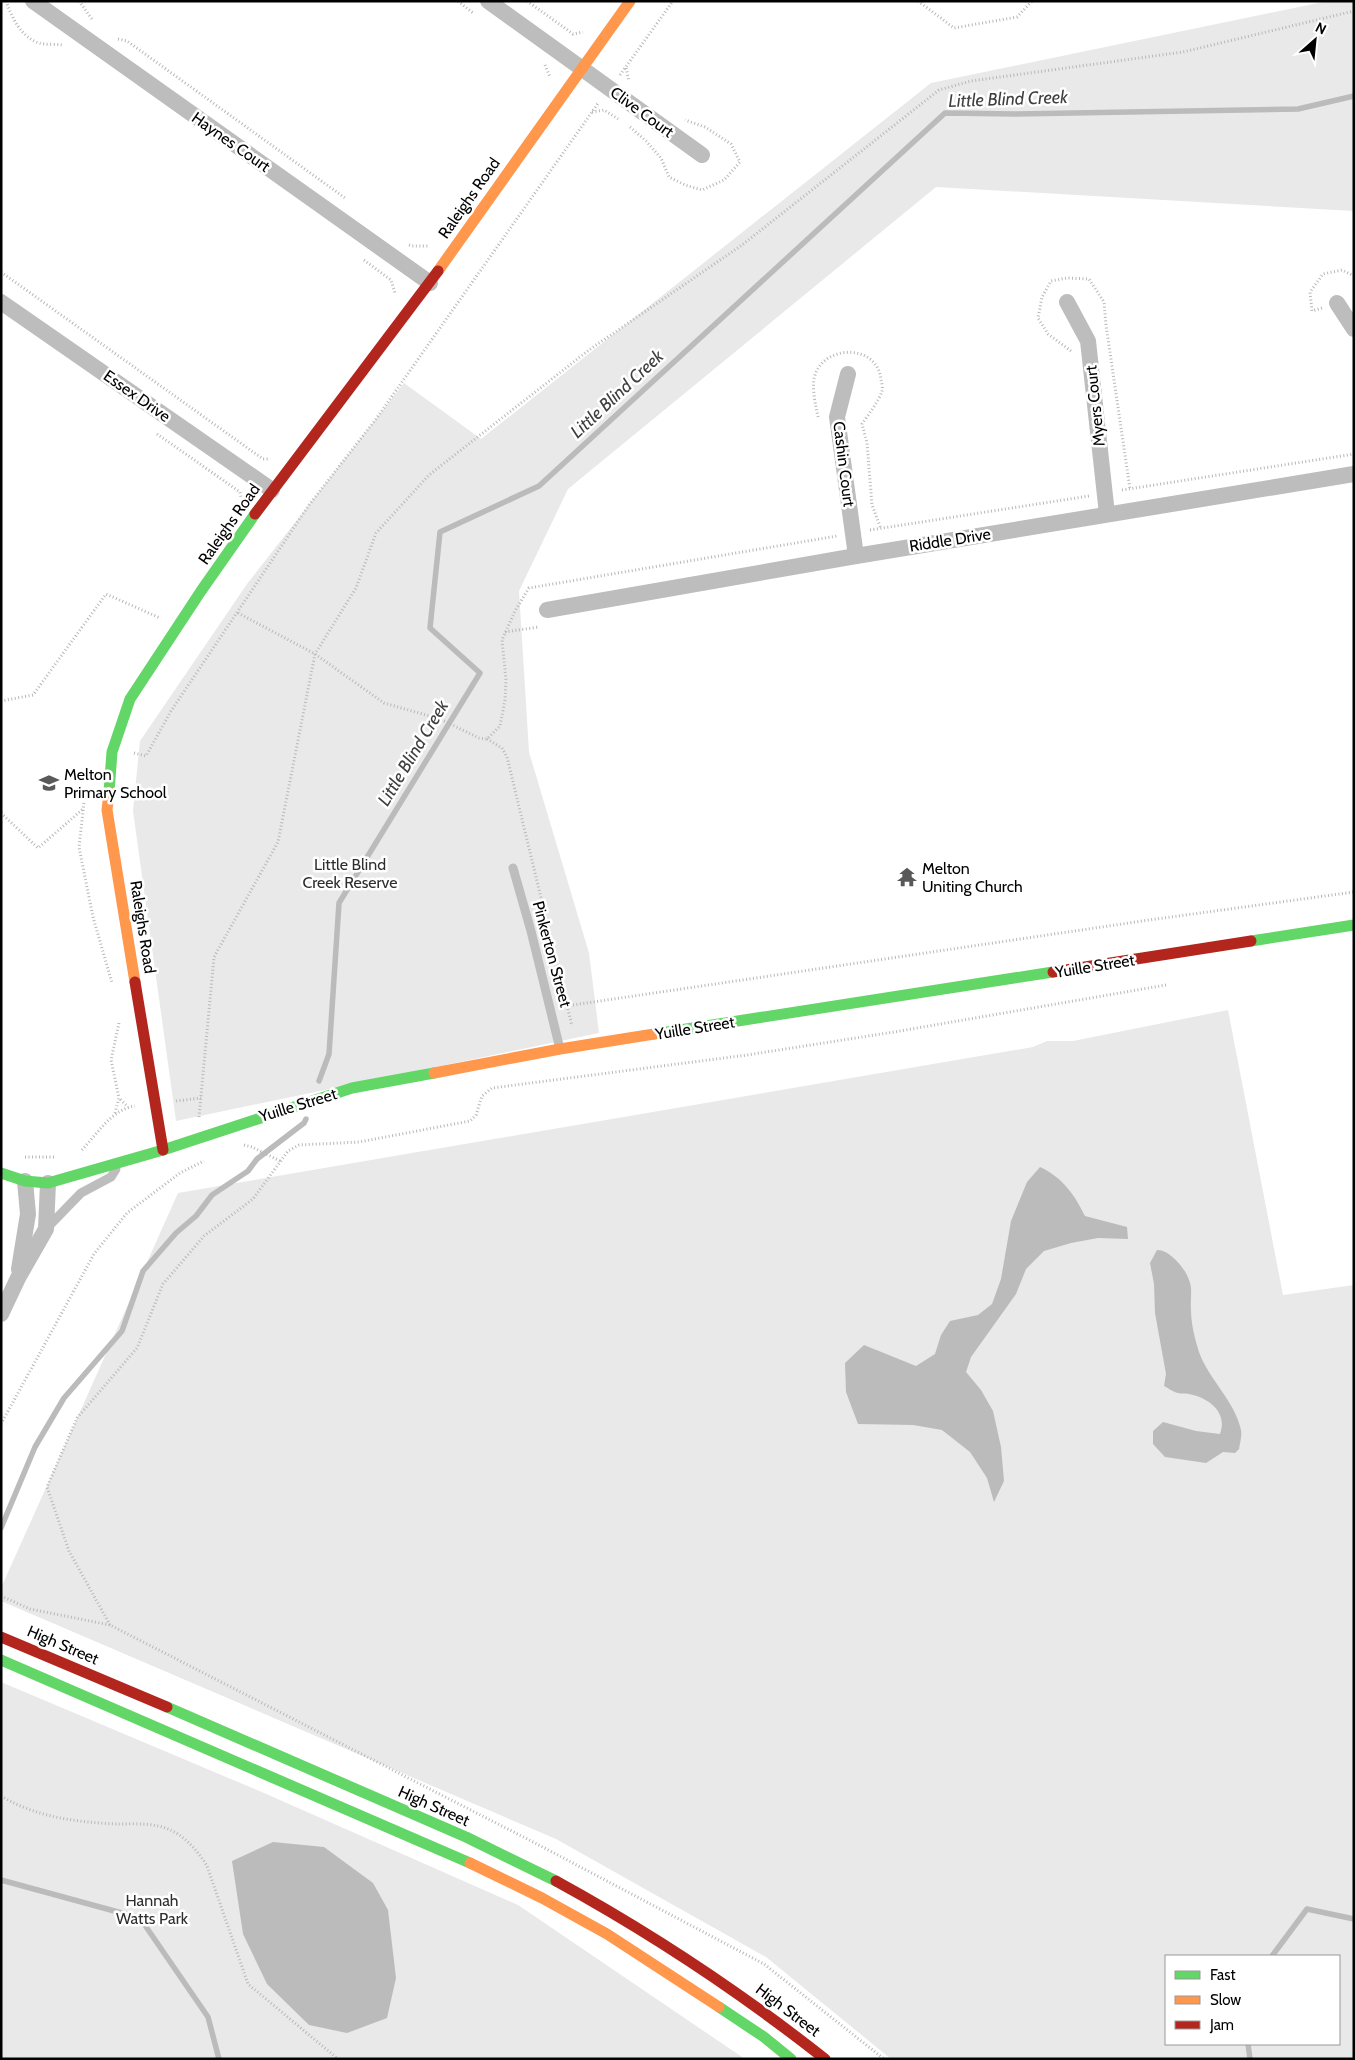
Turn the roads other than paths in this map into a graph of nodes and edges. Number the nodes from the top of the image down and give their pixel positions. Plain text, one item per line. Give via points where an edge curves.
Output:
1 (33, 1) edge
2 (488, 1) edge
3 (630, 1) edge
4 (582, 68) junction
5 (702, 155) dead end
6 (430, 283) junction
7 (1, 302) edge
8 (1067, 302) dead end
9 (1337, 303) dead end
10 (1354, 329) edge
11 (848, 374) dead end
12 (1354, 474) edge
13 (266, 486) junction
14 (1106, 514) junction
15 (856, 556) junction
16 (548, 610) dead end
17 (513, 868) dead end
18 (1354, 925) edge
19 (560, 1049) junction
20 (163, 1150) junction
21 (120, 1163) junction
22 (1, 1173) edge
23 (25, 1180) junction
24 (48, 1184) junction
25 (46, 1229) junction
26 (18, 1278) junction
27 (1, 1314) edge
28 (1, 1637) edge
29 (1, 1660) edge
30 (790, 2059) edge
31 (825, 2059) edge

1 - 6 street, Haynes Court
2 - 4 street, Clive Court
3 - 4 street, Raleighs Road
4 - 5 street, Clive Court
4 - 6 street, Raleighs Road
6 - 13 street, Raleighs Road
7 - 13 street, Essex Drive
8 - 14 street, Myers Court via 1088,341
9 - 10 street
11 - 15 street, Cashin Court via 837,418
12 - 14 street, Riddle Drive
13 - 20 street, Raleighs Road via 130,699 112,752 107,810
14 - 15 street, Riddle Drive
15 - 16 street, Riddle Drive
17 - 19 lane, Pinkerton Street
18 - 19 street, Yuille Street
19 - 20 street, Yuille Street via 352,1088
20 - 21 street, Yuille Street
21 - 24 street, Yuille Street
21 - 25 lane via 111,1176 82,1194
22 - 23 street, Yuille Street
23 - 24 street, Yuille Street
23 - 26 street via 28,1214
24 - 25 street
25 - 26 street
26 - 27 street
28 - 31 street, High Street via 510,1858 616,1913 678,1952 753,2003
29 - 30 street via 465,1861 542,1898 607,1934 764,2037

